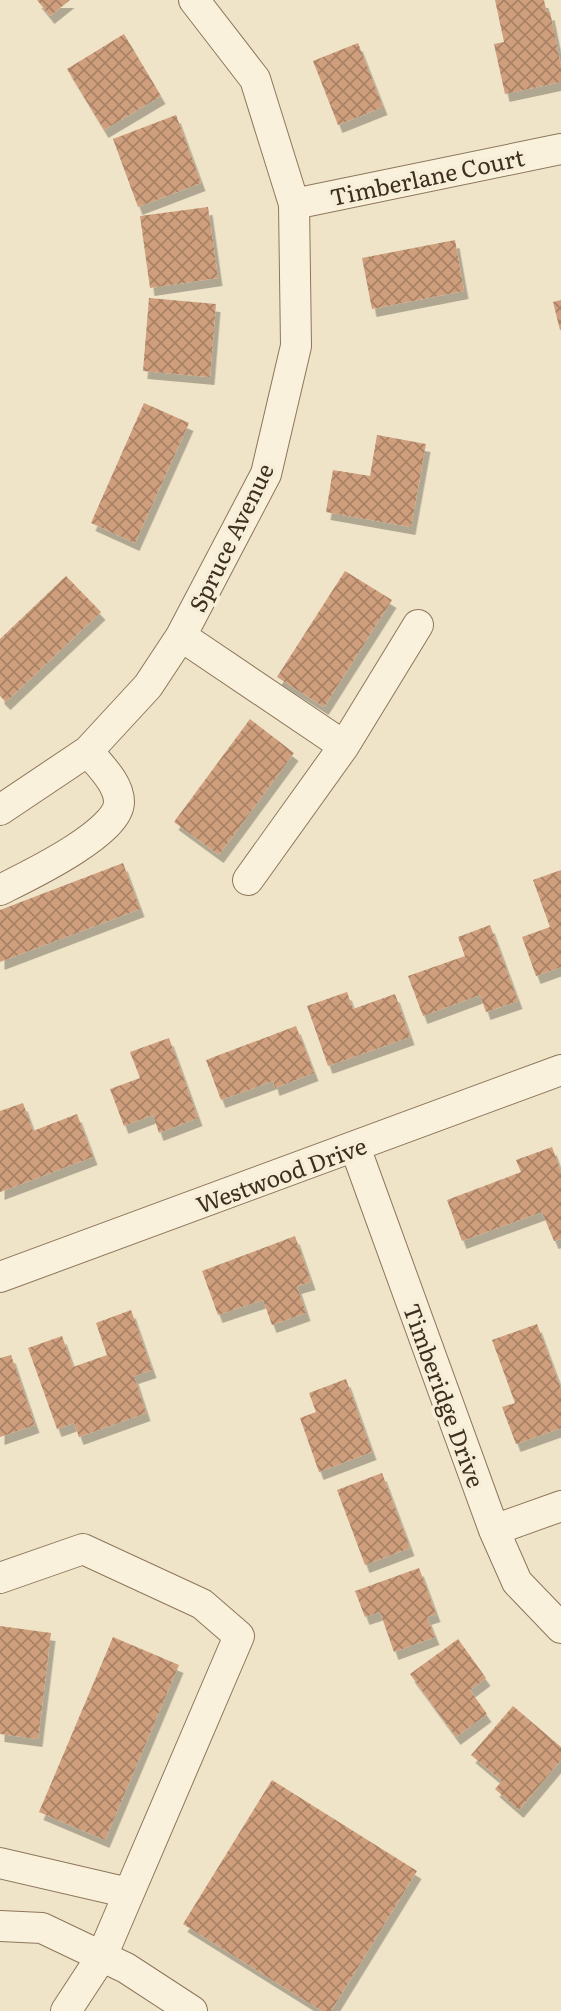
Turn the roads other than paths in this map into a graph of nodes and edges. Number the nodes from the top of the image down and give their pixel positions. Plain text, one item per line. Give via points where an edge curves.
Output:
1 (194, 0) edge
2 (561, 149) edge
3 (294, 204) junction
4 (418, 625) dead end
5 (181, 636) junction
6 (344, 746) junction
7 (88, 751) junction
8 (1, 807) edge
9 (248, 880) dead end
10 (0, 890) edge
11 (561, 1070) edge
12 (355, 1147) junction
13 (0, 1277) edge
14 (561, 1506) edge
15 (494, 1530) junction
16 (0, 1578) edge
17 (561, 1628) edge
18 (0, 1863) edge
19 (129, 1893) junction
20 (0, 1926) edge
21 (102, 1956) junction
22 (187, 2010) edge
23 (66, 2011) edge

1 - 3 street, Spruce Avenue via 255,79
2 - 3 street, Timberlane Court
3 - 5 street, Spruce Avenue via 296,346 266,474
4 - 6 street
5 - 6 street
5 - 7 street, Spruce Avenue via 148,686
6 - 9 street
7 - 8 street, Spruce Avenue
7 - 10 street via 116,786 119,802 115,816 84,844
11 - 12 street, Westwood Drive
12 - 13 street, Westwood Drive
12 - 15 street, Timberidge Drive
14 - 15 street
15 - 17 street, Timberidge Drive via 517,1582
16 - 19 street via 83,1549 202,1604 239,1636
18 - 19 street
19 - 21 street
20 - 21 street via 43,1928
21 - 22 street
21 - 23 street

